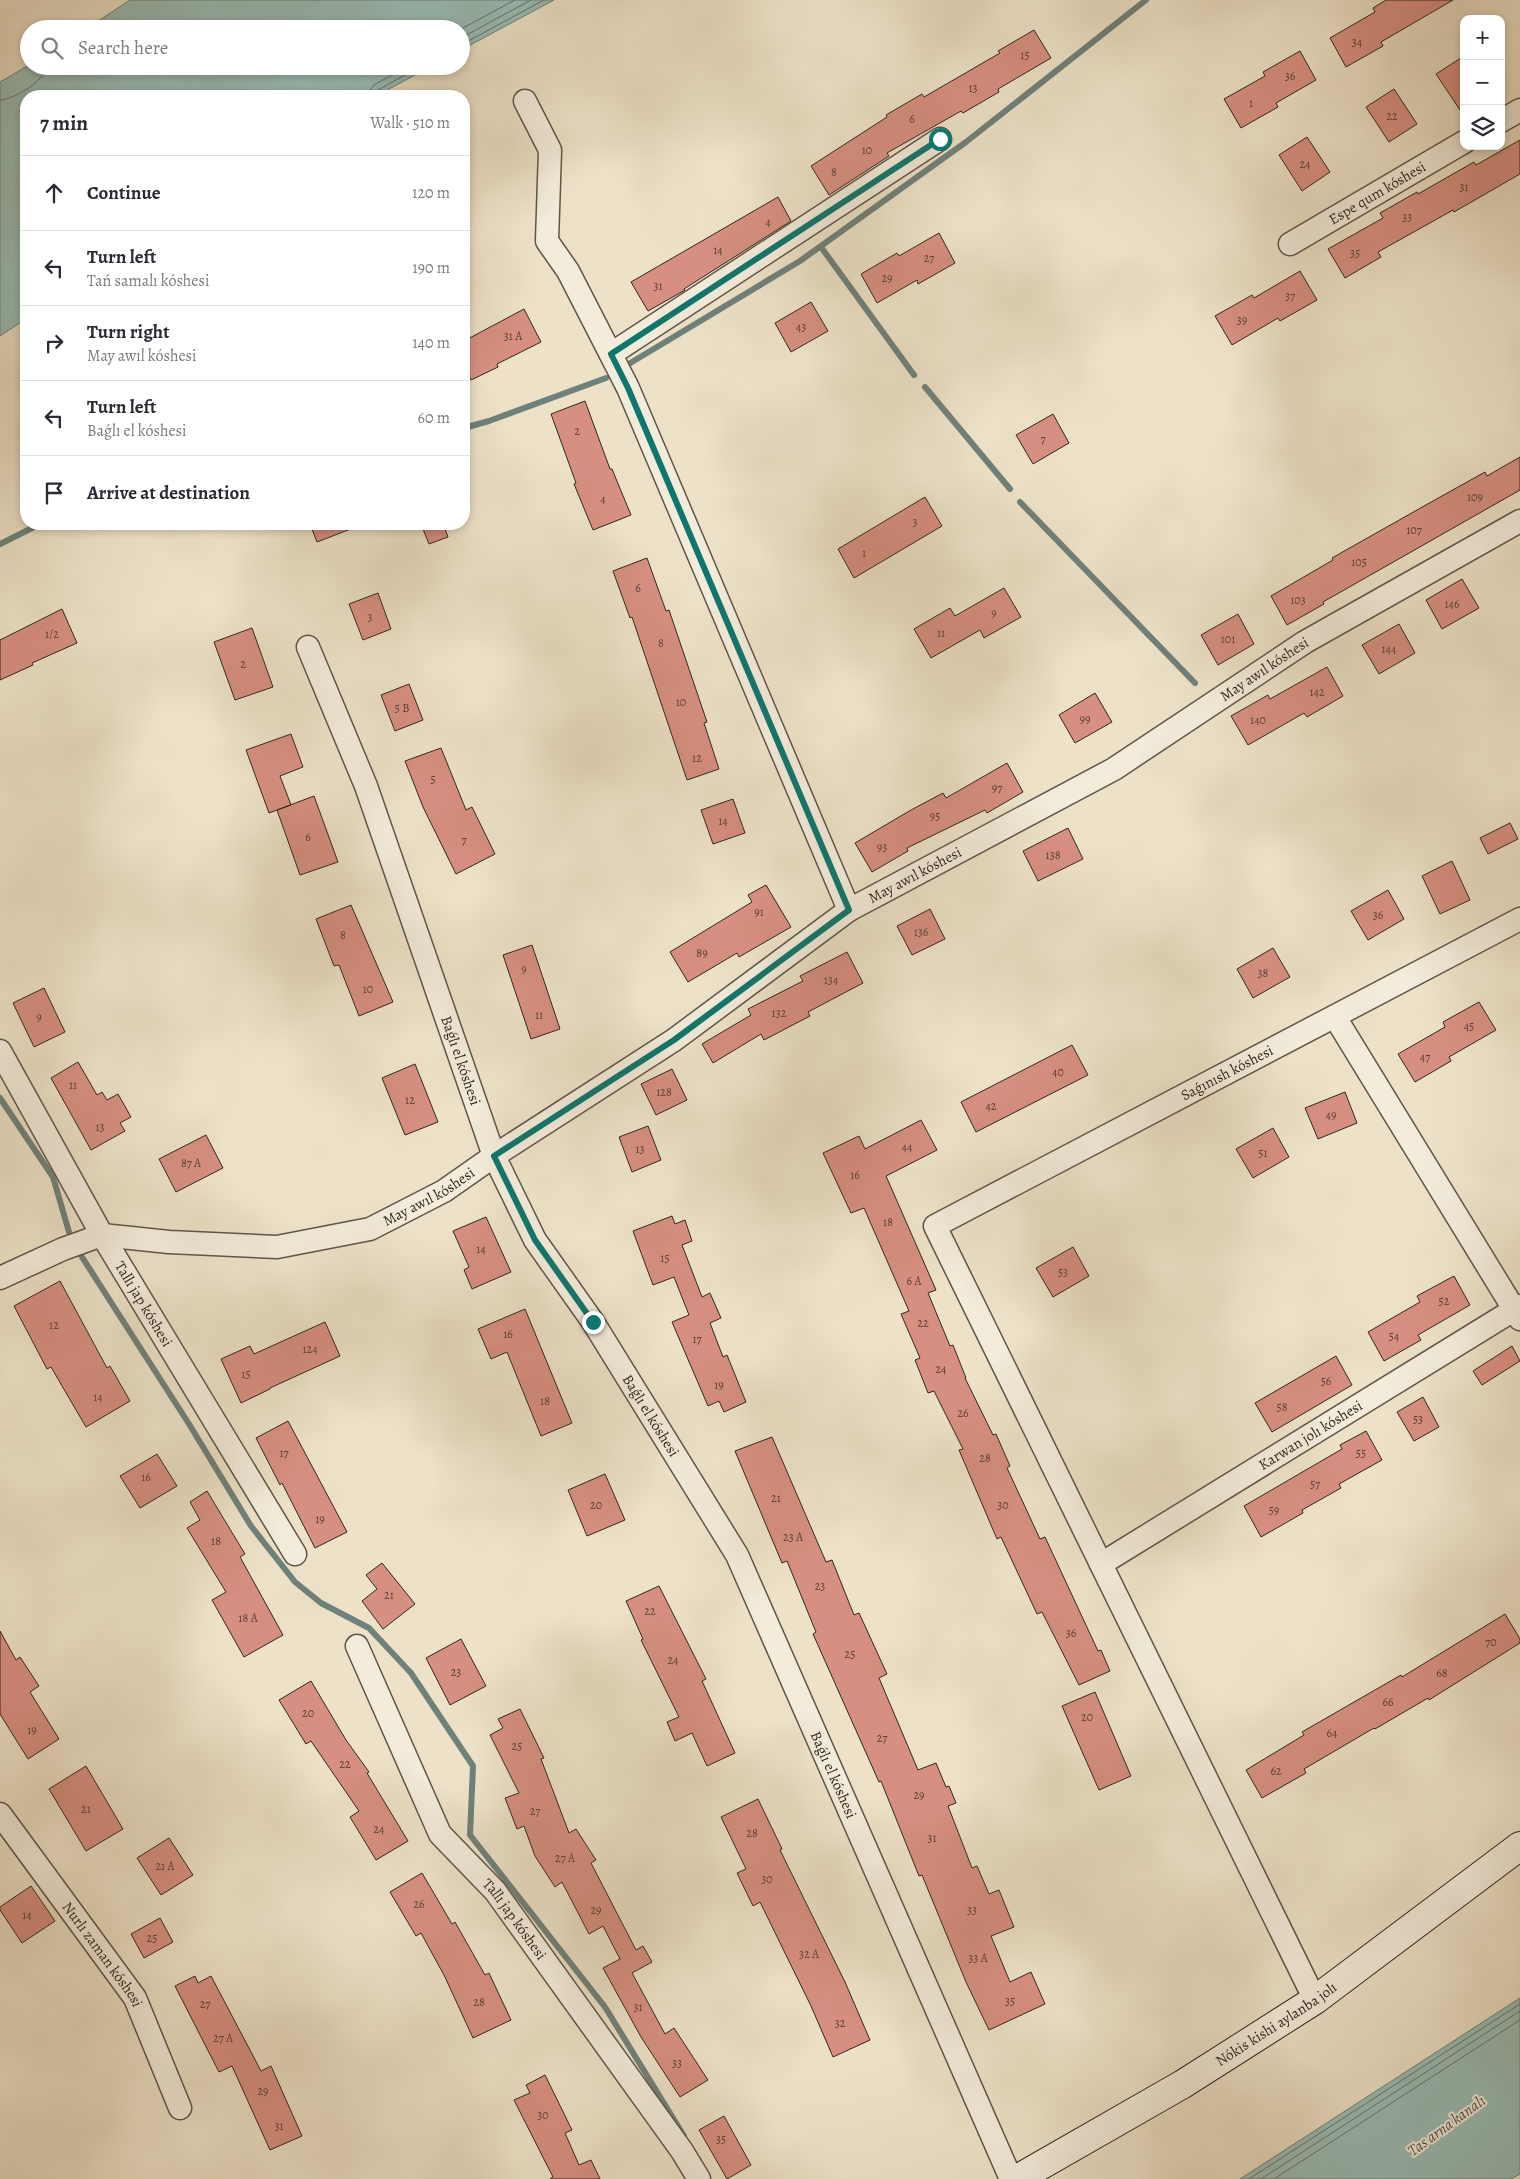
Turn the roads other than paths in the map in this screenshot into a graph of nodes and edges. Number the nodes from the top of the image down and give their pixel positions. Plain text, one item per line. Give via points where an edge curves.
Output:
1 (525, 101) dead end
2 (1520, 110) edge
3 (1505, 119) edge
4 (940, 139) dead end
5 (1460, 144) edge
6 (1290, 244) dead end
7 (611, 354) junction
8 (1520, 521) edge
9 (308, 647) dead end
10 (849, 910) junction
11 (1520, 919) edge
12 (1334, 1017) junction
13 (0, 1051) edge
14 (494, 1156) junction
15 (102, 1235) junction
16 (0, 1278) edge
17 (1518, 1312) edge
18 (294, 1554) dead end
19 (1101, 1564) junction
20 (356, 1646) dead end
21 (0, 1814) edge
22 (1520, 1846) edge
23 (1315, 2000) junction
24 (180, 2108) dead end
25 (699, 2179) edge
26 (1011, 2179) edge
27 (1018, 2179) edge

1 - 7 street via 550,150 547,240 568,271
2 - 3 street
4 - 7 street
5 - 6 street, Espe qum kóshesi
7 - 10 street
8 - 10 street, May awıl kóshesi via 1305,642 1114,769
9 - 14 street, Baǵlı el kóshesi via 366,786
10 - 14 street, May awıl kóshesi via 674,1040
11 - 12 street, Saǵınısh kóshesi
12 - 17 street
12 - 19 street, Saǵınısh kóshesi via 935,1226
13 - 15 street, Tallı jap kóshesi
14 - 15 street, May awıl kóshesi via 444,1191 370,1229 277,1247
14 - 26 street, Baǵlı el kóshesi via 535,1240 593,1322 737,1555
15 - 16 street, May awıl kóshesi
15 - 18 street, Tallı jap kóshesi
17 - 19 street, Karwan jolı kóshesi
19 - 23 street
20 - 25 street, Tallı jap kóshesi via 440,1834 495,1891
21 - 24 street, Nurlı zaman kóshesi via 135,1998
22 - 23 main road, Nókis kishi aylanba jolı
23 - 27 main road, Nókis kishi aylanba jolı via 1183,2084

